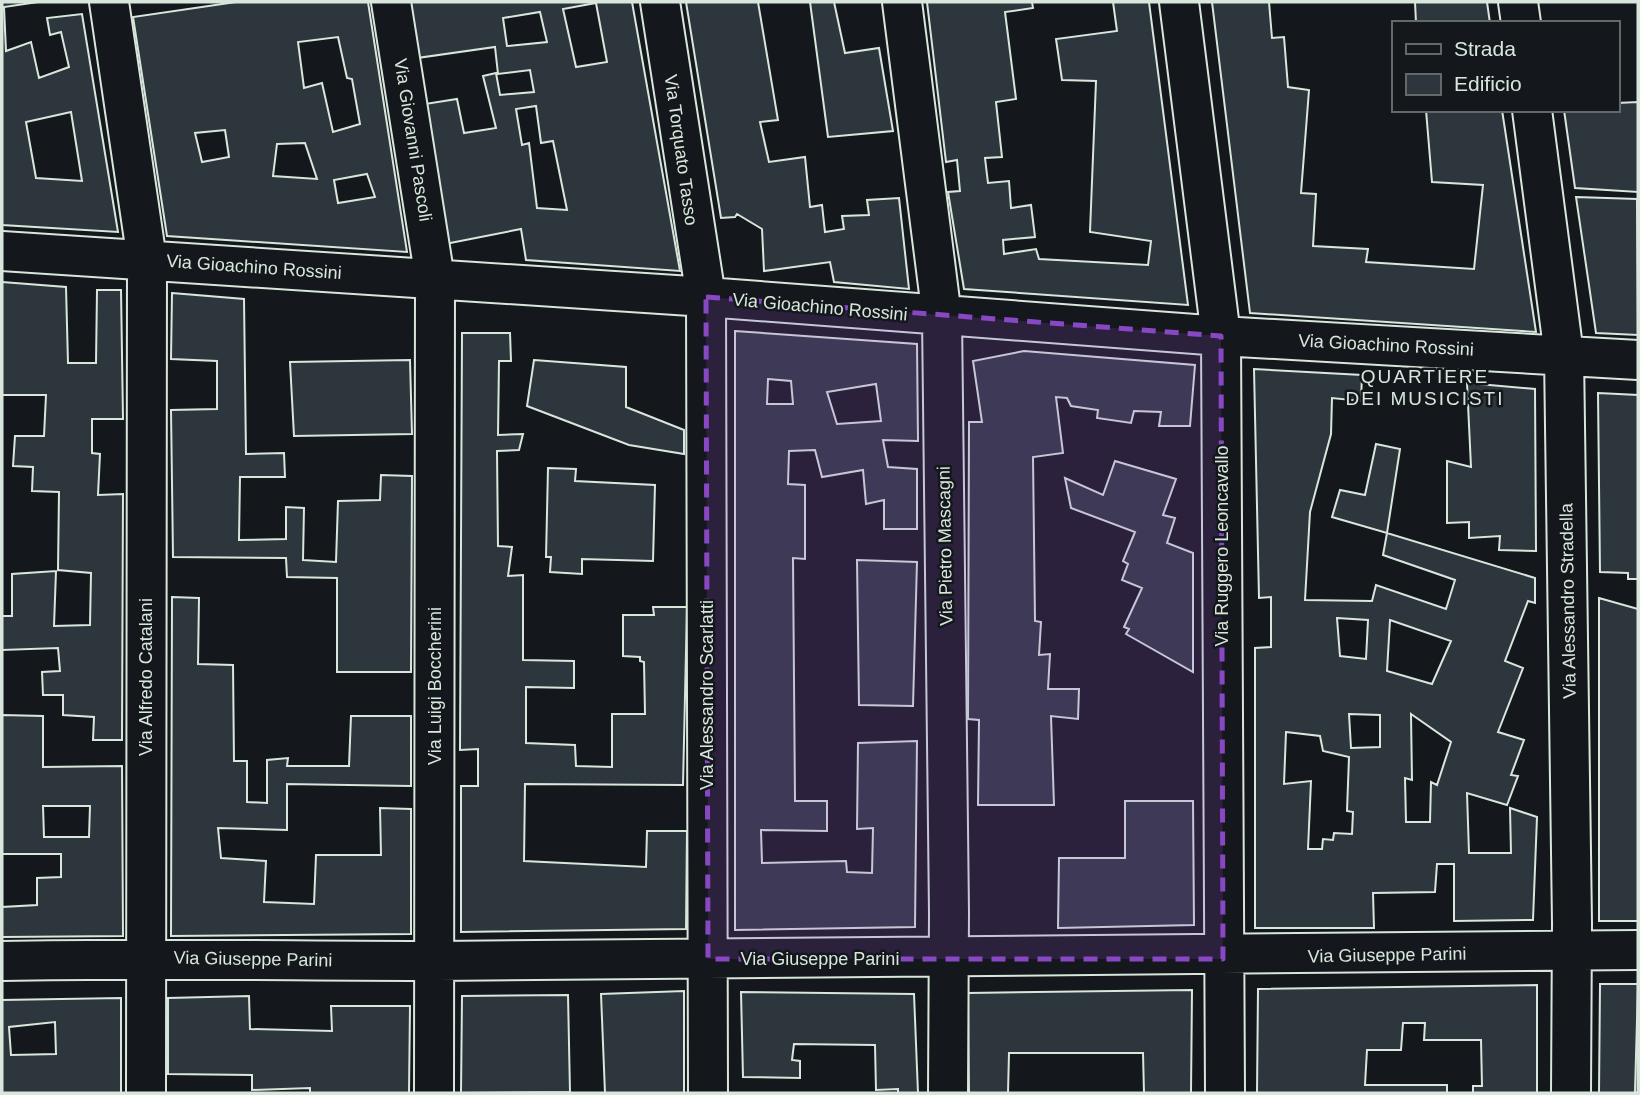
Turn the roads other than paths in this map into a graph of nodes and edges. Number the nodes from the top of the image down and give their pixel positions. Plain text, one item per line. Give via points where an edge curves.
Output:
1 (109, 2) edge
2 (391, 2) edge
3 (660, 2) edge
4 (902, 2) edge
5 (1179, 2) edge
6 (1518, 2) edge
7 (1521, 21) edge
8 (1532, 112) edge
9 (2, 251) edge
10 (147, 260) junction
11 (435, 279) junction
12 (706, 297) junction
13 (942, 317) junction
14 (1221, 336) junction
15 (1564, 355) junction
16 (1638, 360) edge
17 (1638, 950) edge
18 (1573, 951) junction
19 (145, 958) junction
20 (948, 958) junction
21 (1223, 958) junction
22 (708, 959) junction
23 (2, 961) edge
24 (435, 961) junction
25 (146, 1093) edge
26 (434, 1093) edge
27 (708, 1093) edge
28 (948, 1093) edge
29 (1225, 1093) edge
30 (1571, 1093) edge

1 - 10 street, Via Alfredo Catalani
2 - 11 street, Via Giovanni Pascoli
3 - 12 street, Via Torquato Tasso
4 - 13 street, Via Pietro Mascagni
5 - 14 street, Via Ruggero Leoncavallo
6 - 7 street
8 - 15 street, Via Alessandro Stradella
9 - 10 street, Via Gioachino Rossini
10 - 11 street, Via Gioachino Rossini
10 - 19 street, Via Alfredo Catalani
11 - 12 street, Via Gioachino Rossini
11 - 24 street, Via Luigi Boccherini
12 - 13 street, Via Gioachino Rossini
12 - 22 street, Via Alessandro Scarlatti
13 - 14 street, Via Gioachino Rossini
13 - 20 street, Via Pietro Mascagni
14 - 15 street, Via Gioachino Rossini
14 - 21 street, Via Ruggero Leoncavallo
15 - 16 street, Via Gioachino Rossini
15 - 18 street, Via Alessandro Stradella
17 - 18 street, Via Giuseppe Parini
18 - 21 street, Via Giuseppe Parini
18 - 30 street, Via Alessandro Stradella
19 - 23 street, Via Giuseppe Parini
19 - 24 street, Via Giuseppe Parini
19 - 25 street, Via Alfredo Catalani
20 - 21 street, Via Giuseppe Parini
20 - 22 street, Via Giuseppe Parini
20 - 28 street, Via Pietro Mascagni
21 - 29 street, Via Ruggero Leoncavallo
22 - 24 street, Via Giuseppe Parini
22 - 27 street, Via Alessandro Scarlatti
24 - 26 street, Via Luigi Boccherini

